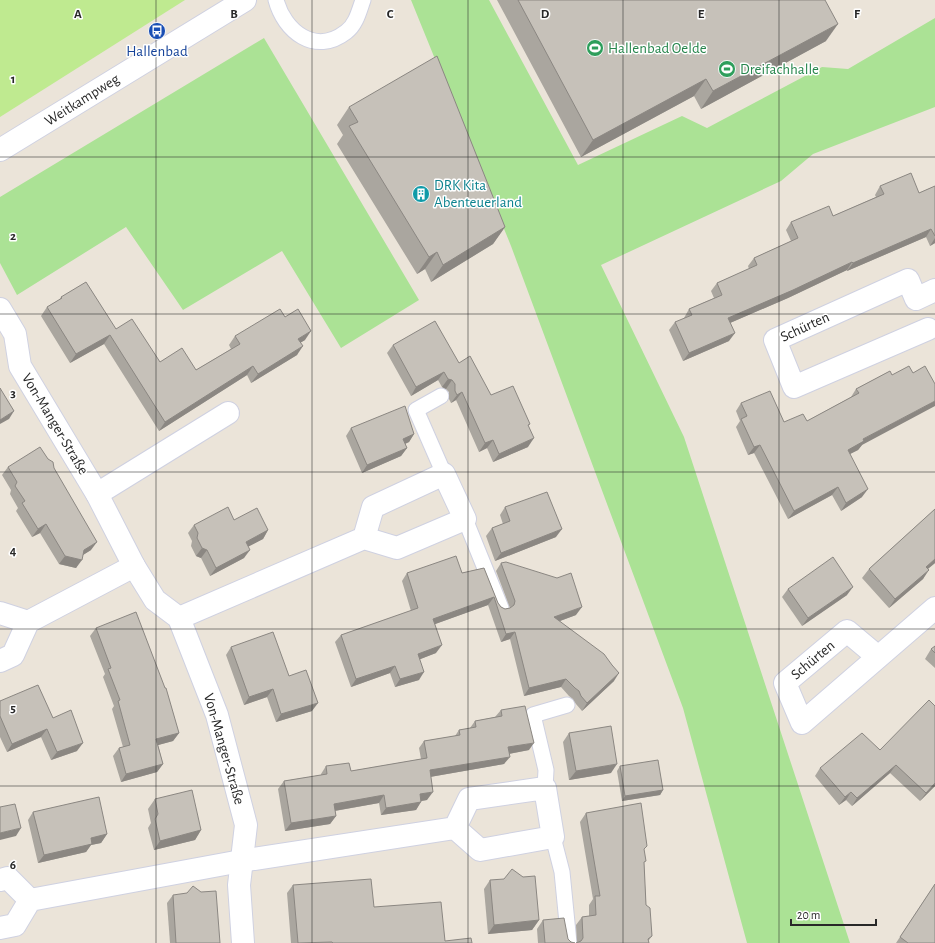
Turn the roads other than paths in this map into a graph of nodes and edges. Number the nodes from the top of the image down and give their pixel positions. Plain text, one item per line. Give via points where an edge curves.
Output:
1 (245, 0) edge
2 (276, 0) edge
3 (363, 0) edge
4 (0, 150) edge
5 (935, 290) edge
6 (916, 299) junction
7 (0, 309) edge
8 (932, 336) edge
9 (440, 396) dead end
10 (228, 413) dead end
11 (444, 474) junction
12 (97, 494) junction
13 (465, 519) junction
14 (364, 538) junction
15 (134, 566) junction
16 (500, 608) edge
17 (935, 608) edge
18 (0, 613) edge
19 (179, 618) junction
20 (28, 622) junction
21 (878, 657) dead end
22 (0, 661) edge
23 (566, 705) dead end
24 (545, 788) junction
25 (456, 828) junction
26 (553, 837) junction
27 (241, 861) junction
28 (0, 880) edge
29 (30, 900) junction
30 (0, 928) edge
31 (243, 943) edge
32 (569, 943) edge

1 - 4 street, Weitkampweg
2 - 3 lane via 279,11 290,28 303,38 317,42 331,41 346,32 359,14
5 - 6 street
6 - 8 street, Schürten
6 - 8 street, Schürten via 908,280 775,340 794,387
7 - 12 street, Von-Manger-Straße via 15,334 20,366
9 - 11 lane via 416,410
10 - 12 street
11 - 13 street
11 - 14 street via 373,507
12 - 15 street, Von-Manger-Straße
13 - 14 street via 397,548
13 - 16 lane
14 - 19 street
15 - 19 street, Von-Manger-Straße via 155,600
15 - 20 street
17 - 21 street
18 - 20 street
19 - 27 street, Von-Manger-Straße via 217,715 246,825
20 - 22 street via 13,655
23 - 24 lane via 533,715 546,770
24 - 25 street via 469,799
24 - 26 street
25 - 26 street via 480,850
25 - 27 street
26 - 32 lane via 562,872
27 - 29 street
27 - 31 street, Von-Manger-Straße via 239,884
28 - 29 street via 8,878
29 - 30 street via 15,925

